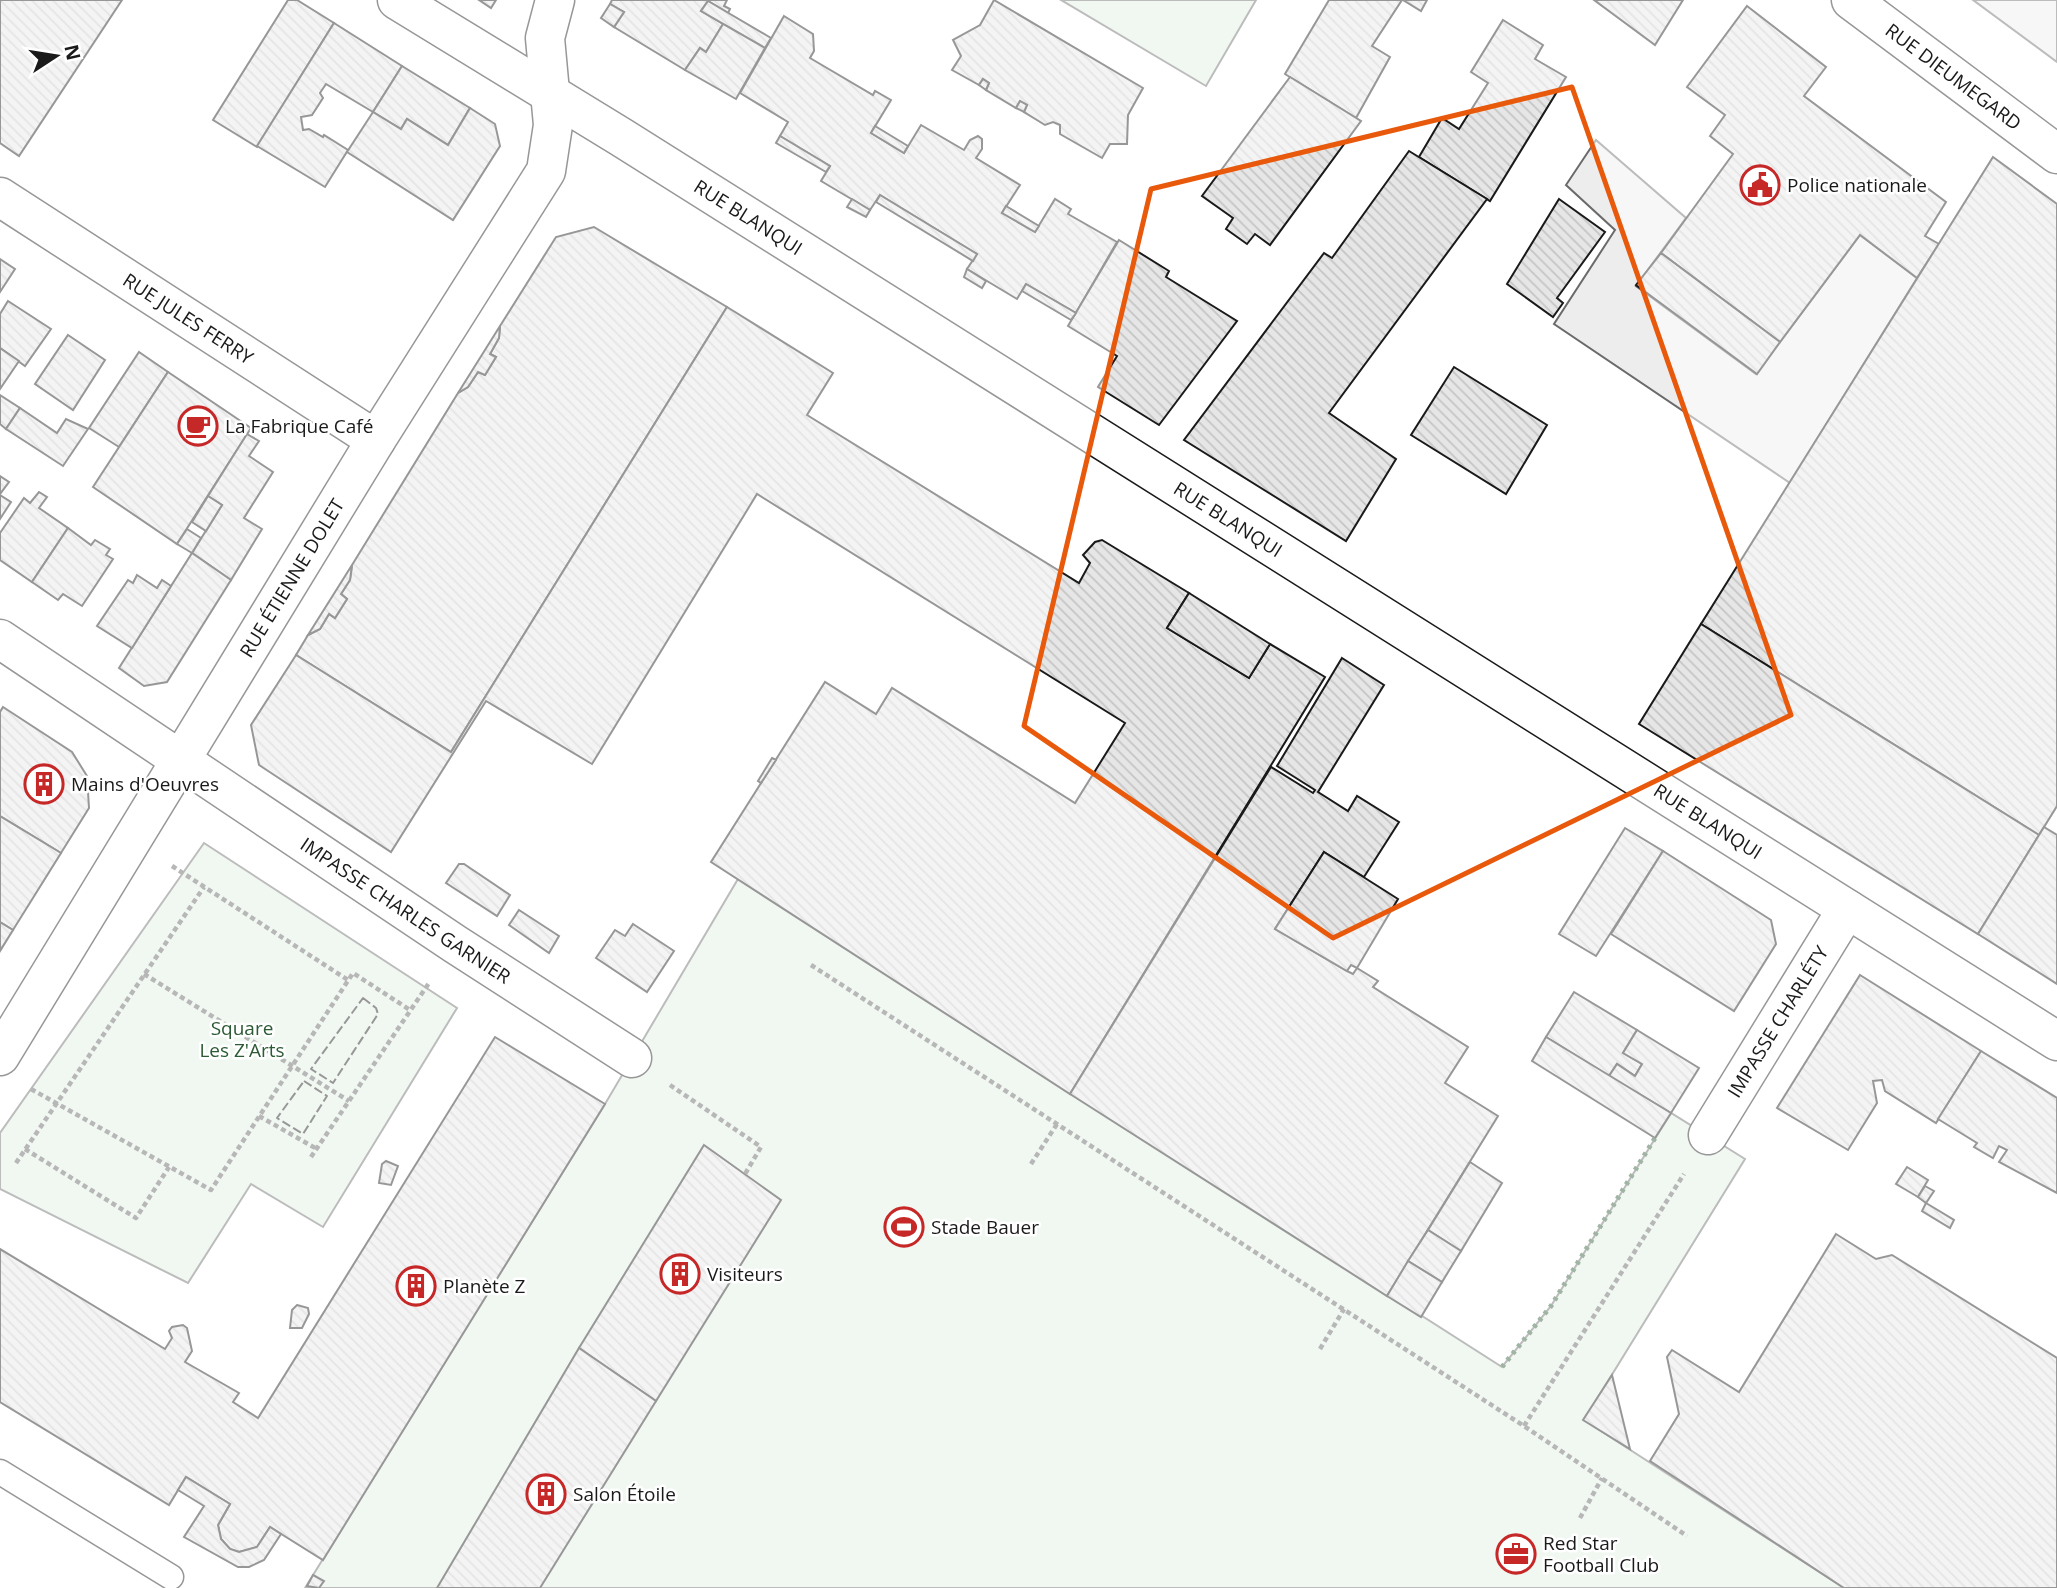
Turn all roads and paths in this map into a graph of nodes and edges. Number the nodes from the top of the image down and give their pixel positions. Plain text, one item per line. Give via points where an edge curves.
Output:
1 (397, 0) edge
2 (555, 0) edge
3 (1851, 0) edge
4 (548, 91) junction
5 (2057, 154) edge
6 (0, 197) edge
7 (376, 440) junction
8 (0, 639) edge
9 (183, 760) junction
10 (1847, 909) junction
11 (455, 944) junction
12 (811, 965) dead end
13 (144, 974) junction
14 (348, 980) junction
15 (410, 1010) junction
16 (2057, 1041) edge
17 (0, 1056) edge
18 (632, 1058) joint
19 (292, 1066) junction
20 (349, 1101) junction
21 (55, 1104) junction
22 (259, 1116) junction
23 (1057, 1124) junction
24 (1708, 1135) joint
25 (25, 1149) junction
26 (317, 1149) junction
27 (311, 1157) dead end
28 (16, 1163) dead end
29 (1031, 1164) dead end
30 (169, 1167) junction
31 (745, 1174) dead end
32 (1343, 1309) junction
33 (1320, 1349) dead end
34 (1524, 1426) junction
35 (0, 1472) edge
36 (1602, 1478) junction
37 (1580, 1518) dead end
38 (1687, 1536) dead end
39 (171, 1577) dead end

1 - 4 street, RUE BLANQUI
2 - 4 street, RUE ÉTIENNE DOLET via 545,38
3 - 5 street, RUE DIEUMEGARD
4 - 7 street, RUE ÉTIENNE DOLET via 553,125 546,171
4 - 10 street, RUE BLANQUI
6 - 7 street, RUE JULES FERRY
7 - 9 street, RUE ÉTIENNE DOLET
8 - 9 street, IMPASSE CHARLES GARNIER
9 - 11 street, IMPASSE CHARLES GARNIER
9 - 17 street, RUE ÉTIENNE DOLET
10 - 16 street, RUE BLANQUI
10 - 24 street, IMPASSE CHARLÉTY
11 - 15 path
11 - 18 street, IMPASSE CHARLES GARNIER
12 - 23 path
13 - 14 path via 204,887
13 - 19 path
13 - 21 path
14 - 15 path via 353,973
14 - 19 path
15 - 20 path
18 - 31 path via 761,1147
19 - 20 path
19 - 22 path
20 - 26 path
21 - 25 path
21 - 30 path
22 - 26 path
22 - 30 path via 211,1190
23 - 29 path
23 - 32 path
24 - 34 path
25 - 28 path
25 - 30 path via 136,1218
26 - 27 path
32 - 33 path
32 - 34 path
34 - 36 path
35 - 39 lane
36 - 37 path
36 - 38 path

